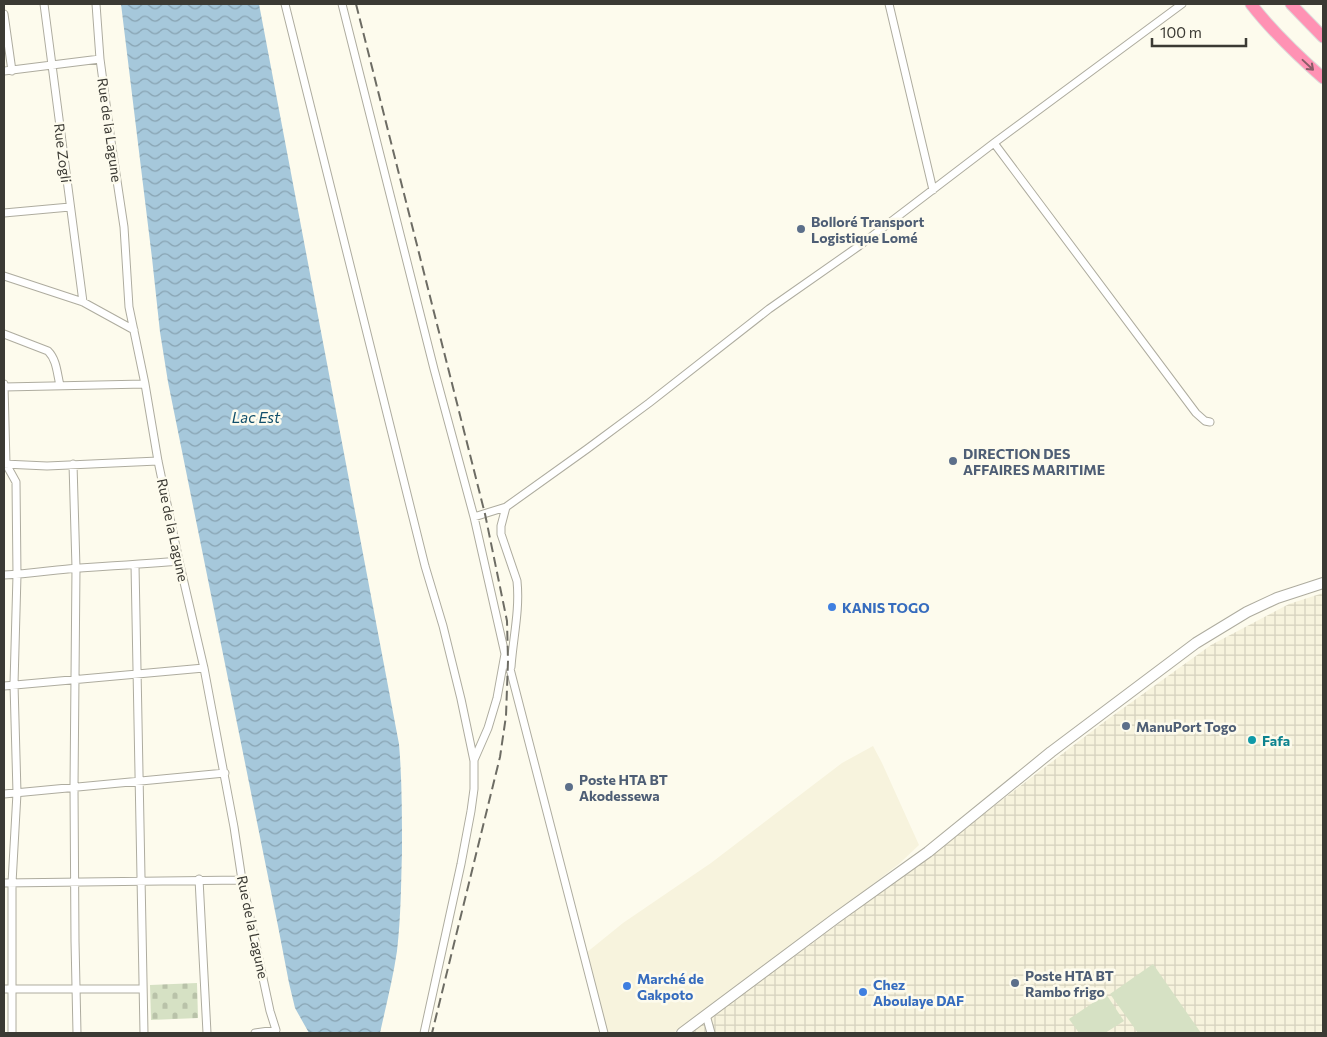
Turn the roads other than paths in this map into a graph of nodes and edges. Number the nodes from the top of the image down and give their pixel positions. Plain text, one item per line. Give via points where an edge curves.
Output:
1 (44, 4) edge
2 (96, 4) edge
3 (285, 4) edge
4 (342, 4) edge
5 (889, 4) edge
6 (1182, 4) edge
7 (1251, 4) edge
8 (1291, 4) edge
9 (4, 14) edge
10 (1323, 36) edge
11 (100, 59) junction
12 (52, 66) junction
13 (8, 71) edge
14 (1323, 78) edge
15 (994, 143) junction
16 (933, 190) junction
17 (70, 207) junction
18 (4, 214) edge
19 (4, 274) edge
20 (83, 302) junction
21 (134, 330) junction
22 (4, 334) edge
23 (145, 384) junction
24 (60, 385) junction
25 (4, 386) edge
26 (1210, 422) dead end
27 (158, 461) junction
28 (5, 464) edge
29 (73, 464) junction
30 (506, 507) junction
31 (474, 517) junction
32 (179, 561) junction
33 (135, 565) junction
34 (76, 568) junction
35 (4, 575) edge
36 (17, 575) junction
37 (1323, 583) edge
38 (505, 654) junction
39 (204, 668) junction
40 (510, 672) junction
41 (138, 673) junction
42 (75, 679) junction
43 (14, 684) junction
44 (4, 686) edge
45 (474, 761) junction
46 (225, 774) junction
47 (140, 781) junction
48 (74, 787) junction
49 (17, 793) junction
50 (4, 794) edge
51 (199, 880) junction
52 (242, 880) junction
53 (142, 881) junction
54 (75, 882) junction
55 (4, 883) edge
56 (12, 883) junction
57 (76, 988) junction
58 (8, 989) edge
59 (144, 989) junction
60 (706, 1015) junction
61 (277, 1032) edge
62 (12, 1033) edge
63 (77, 1033) edge
64 (144, 1033) edge
65 (207, 1033) edge
66 (255, 1033) edge
67 (424, 1033) edge
68 (604, 1033) edge
69 (682, 1033) edge
70 (711, 1033) edge

1 - 12 street, Rue Zogli
2 - 11 street, Rue de la Lagune
3 - 45 street via 425,566 452,662
4 - 31 street
5 - 16 street
6 - 15 street
7 -> 14 highway via 1278,36
8 - 10 highway
9 - 13 street
11 - 12 street
11 - 21 street, Rue de la Lagune via 124,227
12 - 13 street
12 - 17 street, Rue Zogli
15 - 16 street
15 - 26 street via 1196,413
16 - 30 street
17 - 18 street
17 - 20 street, Rue Zogli
19 - 20 street
20 - 21 street
21 - 23 street, Rue de la Lagune
22 - 24 street via 48,351 54,360
23 - 24 street
23 - 27 street, Rue de la Lagune
24 - 25 street
25 - 28 street
27 - 29 street
27 - 32 street, Rue de la Lagune
28 - 29 street
28 - 36 street via 16,482
29 - 34 street
30 - 31 street
30 - 40 street via 502,534 518,590
31 - 38 street
32 - 33 street
32 - 39 street, Rue de la Lagune
33 - 34 street
33 - 41 street
34 - 36 street
34 - 42 street
35 - 36 street
36 - 43 street
37 - 60 main road via 1247,612 1196,644 1051,752 928,852
38 - 40 street
38 - 45 street via 497,698
39 - 41 street
39 - 46 street, Rue de la Lagune
40 - 68 street
41 - 42 street
41 - 47 street
42 - 43 street
42 - 48 street
43 - 44 street
43 - 49 street
45 - 67 street via 471,811
46 - 47 street
46 - 52 street, Rue de la Lagune
47 - 48 street
47 - 53 street
48 - 49 street
48 - 54 street
49 - 50 street
49 - 56 street
51 - 52 street
51 - 53 street
51 - 65 street
52 - 61 street, Rue de la Lagune
53 - 54 street
53 - 59 street
54 - 56 street
54 - 57 street
55 - 56 street
56 - 58 street
57 - 58 street
57 - 59 street
57 - 63 street
58 - 62 street
59 - 64 street
60 - 69 main road
60 - 70 street
61 - 66 street, Rue de la Lagune

